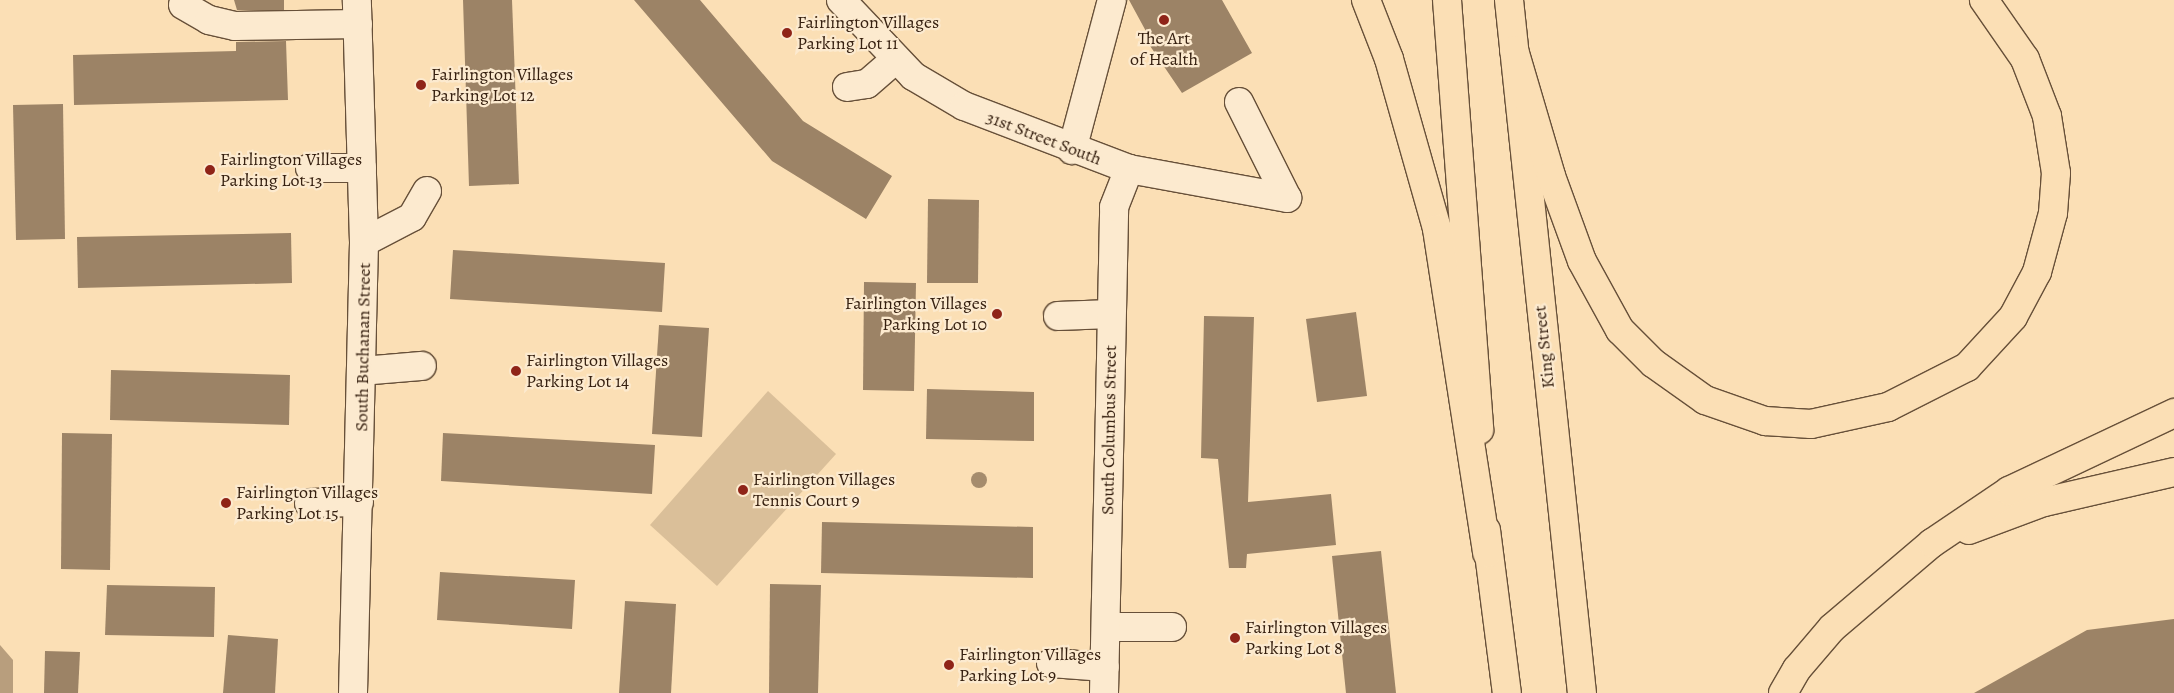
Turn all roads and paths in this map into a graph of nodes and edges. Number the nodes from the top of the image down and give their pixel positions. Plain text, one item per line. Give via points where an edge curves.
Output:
1 (841, 0) edge
2 (1112, 0) edge
3 (1366, 0) edge
4 (1447, 0) edge
5 (1509, 0) edge
6 (1984, 0) edge
7 (183, 5) dead end
8 (358, 12) edge
9 (1514, 50) junction
10 (896, 60) junction
11 (847, 87) dead end
12 (1239, 102) dead end
13 (1072, 150) junction
14 (310, 168) dead end
15 (362, 168) junction
16 (1129, 169) junction
17 (427, 191) dead end
18 (364, 242) junction
19 (1111, 314) junction
20 (1058, 316) dead end
21 (422, 366) dead end
22 (362, 371) junction
23 (2174, 413) edge
24 (2174, 472) edge
25 (359, 502) junction
26 (309, 503) dead end
27 (1932, 543) junction
28 (1487, 553) junction
29 (1106, 627) junction
30 (1172, 627) dead end
31 (1051, 664) dead end
32 (1105, 680) edge
33 (354, 693) edge
34 (1507, 693) edge
35 (1582, 693) edge
36 (1783, 693) edge

1 - 10 street, 31st Street South
2 - 13 street
3 - 28 main road via 1389,59 1437,229
4 - 28 main road
5 - 9 main road, King Street
6 - 9 main road via 2025,59 2047,116 2056,173 2053,213 2037,272 2013,317 1967,367 1888,407 1811,424 1765,421 1705,400 1653,363 1620,330 1582,261 1551,176
7 - 8 street via 209,20 235,26
8 - 15 street, South Buchanan Street
9 - 35 main road, King Street
10 - 11 street via 867,84
10 - 13 street, 31st Street South via 964,106
12 - 16 street, 31st Street South via 1287,198
13 - 16 street, 31st Street South
14 - 15 street
15 - 18 street, South Buchanan Street
16 - 19 street, South Columbus Street via 1114,207
17 - 18 street via 412,217
18 - 22 street, South Buchanan Street
19 - 20 street
19 - 29 street, South Columbus Street
21 - 22 street
22 - 25 street, South Buchanan Street
23 - 27 main road via 2009,491
24 - 27 main road via 2044,502
25 - 26 street
25 - 33 street, South Buchanan Street
27 - 36 main road via 1832,628 1797,669
28 - 34 main road
29 - 30 street
29 - 32 street, South Columbus Street
31 - 32 street

